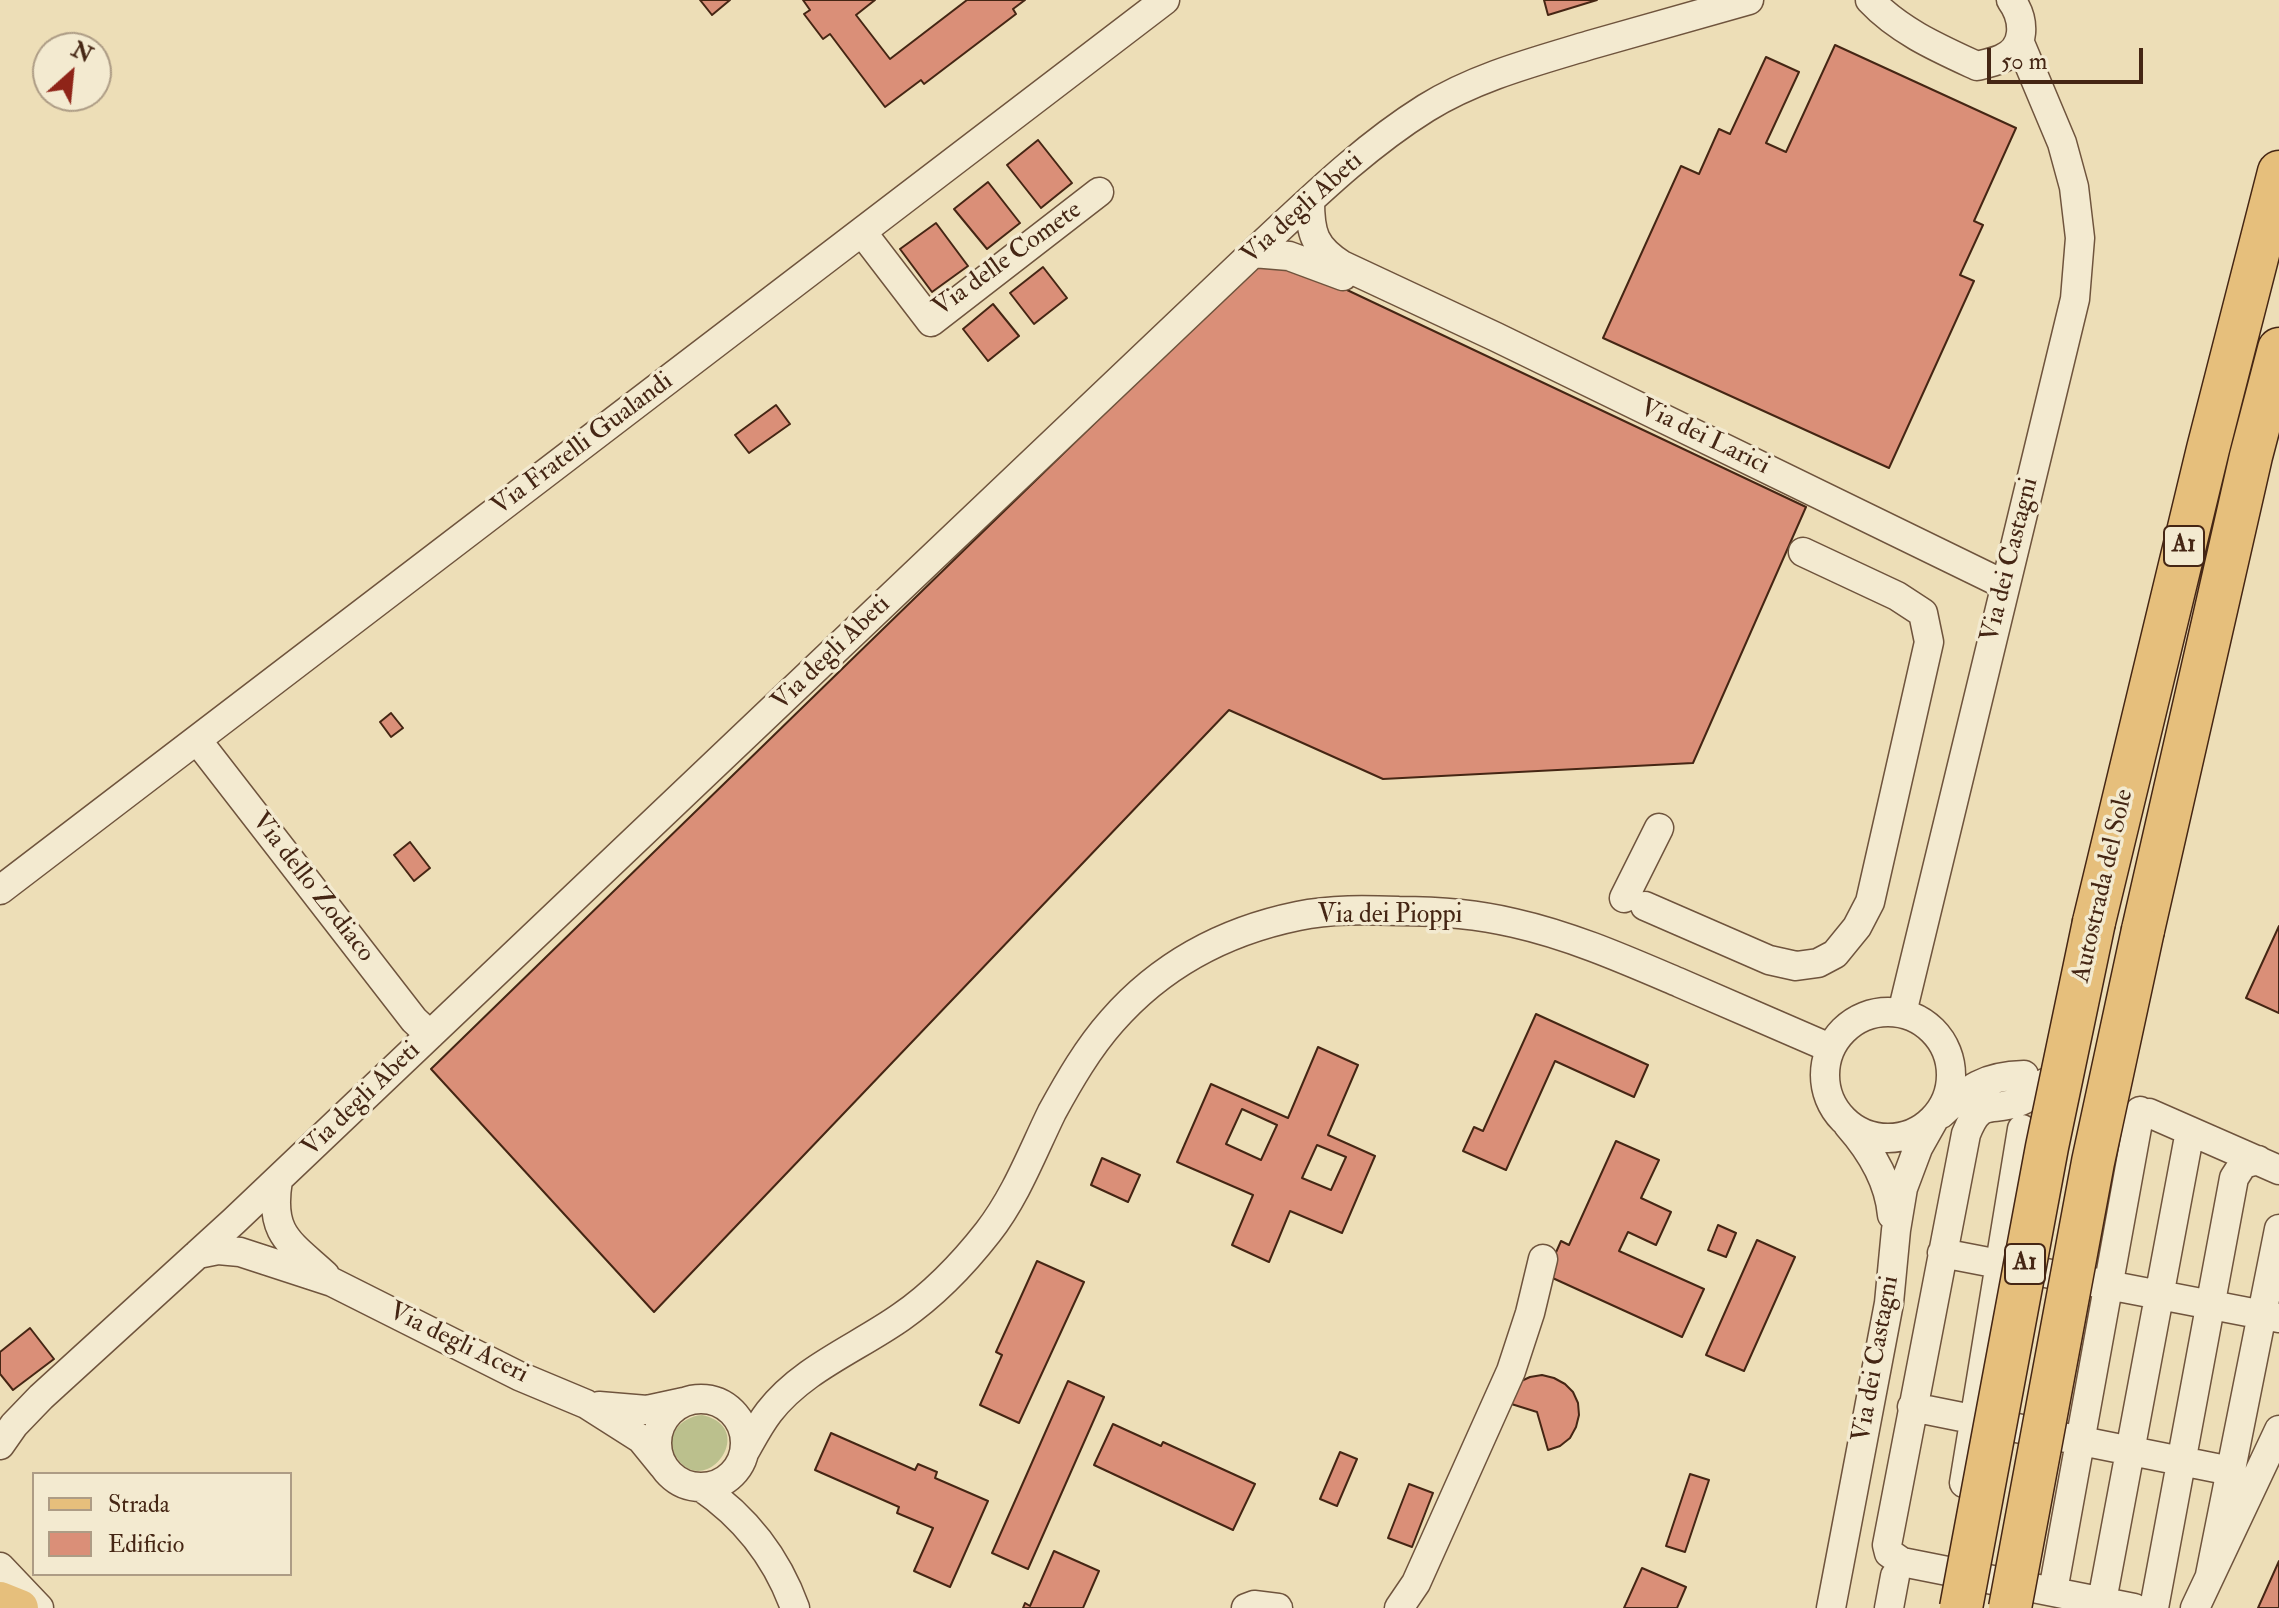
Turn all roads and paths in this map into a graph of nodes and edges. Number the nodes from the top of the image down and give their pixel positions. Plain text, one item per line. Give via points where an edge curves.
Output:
1 (1165, 0) edge
2 (1749, 0) edge
3 (1870, 0) edge
4 (2011, 0) edge
5 (2020, 43) junction
6 (1977, 66) junction
7 (2046, 108) junction
8 (2279, 172) edge
9 (1099, 192) dead end
10 (1294, 216) junction
11 (862, 232) junction
12 (1253, 253) junction
13 (1315, 266) junction
14 (1402, 293) junction
15 (2279, 349) edge
16 (1803, 552) dead end
17 (2005, 585) junction
18 (197, 740) junction
19 (1659, 828) dead end
20 (0, 890) edge
21 (1902, 1013) junction
22 (430, 1035) junction
23 (1830, 1048) junction
24 (1842, 1119) junction
25 (1933, 1120) junction
26 (2022, 1129) dead end
27 (2190, 1131) junction
28 (2268, 1165) edge
29 (278, 1180) junction
30 (234, 1221) junction
31 (2279, 1229) edge
32 (1895, 1249) junction
33 (1942, 1253) junction
34 (198, 1254) junction
35 (1543, 1259) dead end
36 (310, 1261) junction
37 (2000, 1264) junction
38 (332, 1282) junction
39 (2109, 1284) junction
40 (2160, 1294) junction
41 (2210, 1304) junction
42 (2271, 1316) edge
43 (797, 1383) junction
44 (692, 1400) junction
45 (586, 1404) junction
46 (1912, 1407) junction
47 (1974, 1419) junction
48 (2279, 1430) edge
49 (2081, 1440) junction
50 (0, 1445) edge
51 (2131, 1450) junction
52 (743, 1457) junction
53 (2180, 1460) junction
54 (663, 1466) junction
55 (2231, 1471) junction
56 (701, 1487) junction
57 (763, 1545) junction
58 (0, 1567) edge
59 (2210, 1575) junction
60 (1895, 1576) dead end
61 (1955, 1589) edge
62 (2053, 1591) junction
63 (0, 1600) edge
64 (2102, 1601) junction
65 (20, 1608) edge
66 (39, 1608) edge
67 (795, 1608) edge
68 (1246, 1608) edge
69 (1278, 1608) edge
70 (1399, 1608) edge
71 (1831, 1608) edge
72 (1889, 1608) edge
73 (2010, 1608) edge
74 (2134, 1608) edge
75 (2154, 1608) edge
76 (2195, 1608) edge

1 - 11 street, Via Fratelli Gualandi
2 - 10 street, Via degli Abeti via 1470,86 1390,132
3 - 6 street, Via dei Castagni via 1928,44
4 - 5 street, Via dei Castagni via 2020,17
5 - 6 street via 2005,58
5 - 7 street, Via dei Castagni
6 - 7 street, Via dei Castagni via 2018,84
7 - 17 street, Via dei Castagni via 2074,187 2078,269
8 - 61 highway, Autostrada del Sole / A1, bridge via 2094,922
9 - 11 street, Via delle Comete via 931,322
10 - 12 street, Via degli Abeti
10 - 13 street via 1292,239
10 - 14 street, Via dei Larici via 1310,223 1320,248 1342,265
11 - 18 street, Via Fratelli Gualandi
12 - 13 street, Via dei Larici via 1289,256
12 - 22 street, Via degli Abeti
13 - 14 street, Via dei Larici
14 - 17 street, Via dei Larici
15 - 73 highway, Autostrada del Sole / A1, bridge via 2093,1162
16 - 19 street via 1923,613 1929,642 1870,902 1857,927 1835,954 1796,966 1769,960 1635,902
17 - 21 street, Via dei Castagni
18 - 20 street, Via Fratelli Gualandi
18 - 22 street, Via dello Zodiaco
21 - 23 street via 1860,1018
21 - 25 street, Via dei Castagni via 1933,1030 1949,1059 1950,1089
22 - 29 street, Via degli Abeti
23 - 24 street via 1825,1085
23 - 43 street, Via dei Pioppi via 1622,958 1514,923 1456,913 1348,910 1257,928 1214,943 1144,988 1083,1060 1006,1205 969,1254 904,1315
24 - 25 street via 1879,1137 1900,1137
24 - 32 street via 1869,1150 1882,1176
25 - 32 street, Via dei Castagni via 1903,1188
25 - 33 street via 1972,1087 1993,1078 2034,1079 2020,1102 1995,1105 1974,1117 1963,1145
26 - 37 street
27 - 28 street
27 - 39 street via 2145,1112
27 - 40 street
28 - 41 street via 2243,1164 2234,1178
29 - 30 street, Via degli Abeti
29 - 36 street, Via degli Aceri via 275,1208 280,1230
30 - 34 street, Via degli Abeti
30 - 36 street
31 - 42 street
32 - 71 street, Via dei Castagni
33 - 37 street
33 - 46 street
34 - 38 street, Via degli Aceri via 240,1252
34 - 50 street, Via degli Abeti via 26,1411
35 - 70 street via 1508,1379 1416,1583
36 - 38 street, Via degli Aceri
37 - 39 street
37 - 47 street
38 - 45 street, Via degli Aceri
39 - 40 street
39 - 49 street
40 - 41 street
40 - 51 street
41 - 42 street
41 - 53 street
42 - 55 street
43 - 44 street, Via degli Aceri via 744,1401
43 - 52 street via 769,1412
44 - 45 street, Via degli Aceri via 647,1410
44 - 52 street via 714,1401 736,1415 745,1440
44 - 54 street via 661,1422 657,1452
45 - 54 street, Via degli Aceri via 641,1439
46 - 47 street
46 - 61 street via 1887,1545 1902,1562
47 - 49 street
47 - 61 street
48 - 59 street
49 - 51 street
49 - 62 street
51 - 53 street
51 - 64 street
52 - 56 street via 725,1480
52 - 57 street via 745,1494
53 - 55 street
53 - 75 street
54 - 56 street via 686,1485
55 - 59 street
56 - 57 street
57 - 67 street
58 - 66 street
59 - 76 street
60 - 72 street
61 - 62 street
62 - 64 street
63 - 65 main road
64 - 74 street
68 - 69 street

